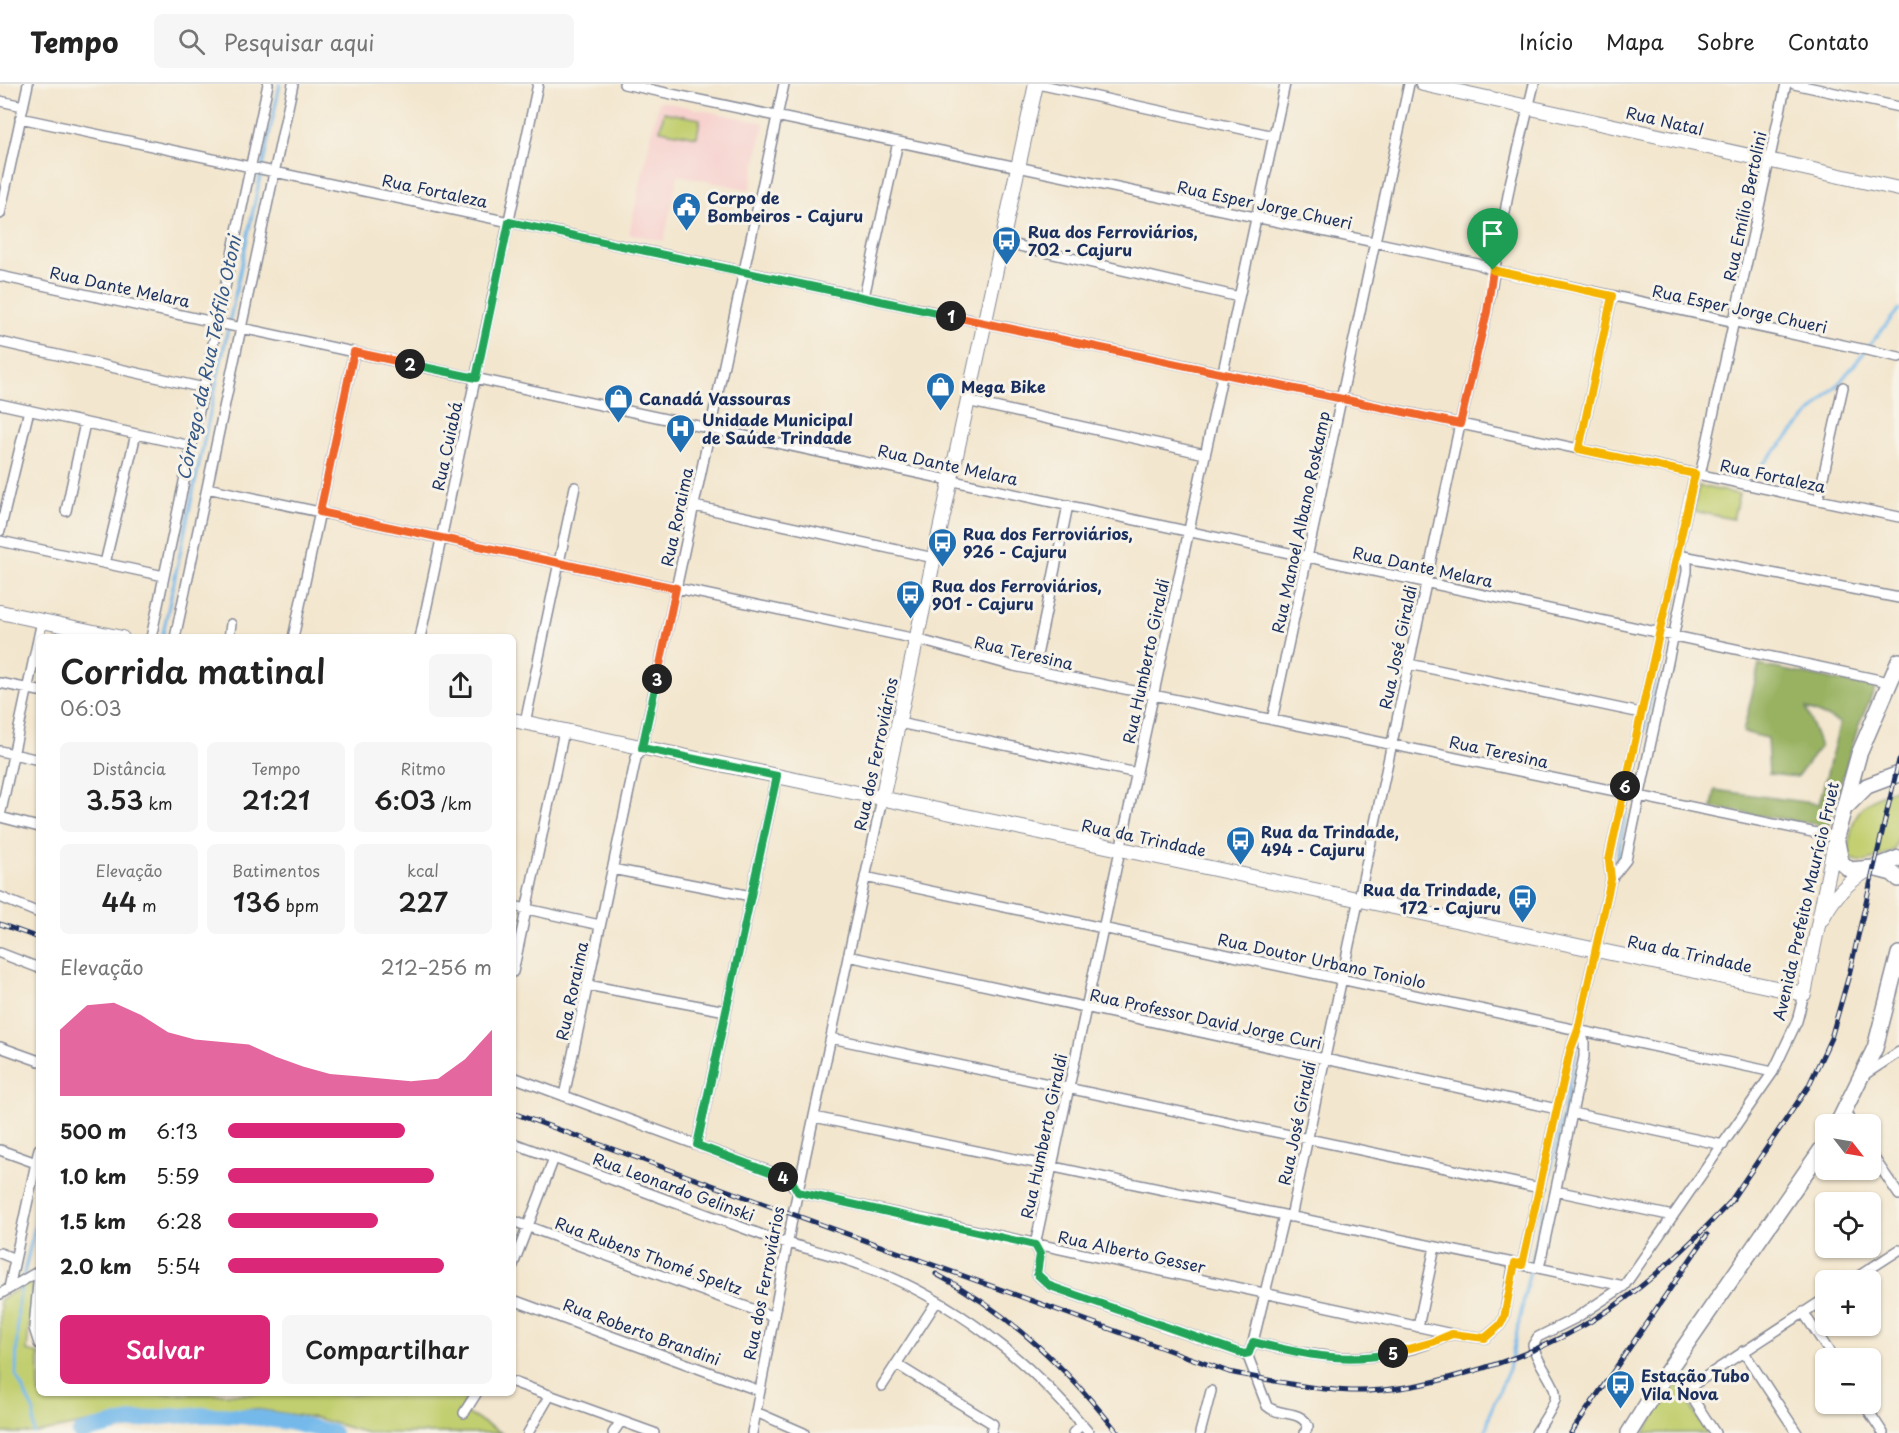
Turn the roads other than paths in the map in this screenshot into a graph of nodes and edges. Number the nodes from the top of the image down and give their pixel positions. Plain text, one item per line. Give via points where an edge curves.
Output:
1 (28, 84) edge
2 (268, 84) edge
3 (293, 84) edge
4 (538, 84) edge
5 (624, 84) edge
6 (784, 84) edge
7 (1037, 84) edge
8 (1285, 84) edge
9 (1409, 84) edge
10 (1423, 84) edge
11 (1534, 84) edge
12 (1786, 84) edge
13 (1794, 84) edge
14 (0, 101) edge
15 (23, 106) junction
16 (1529, 106) junction
17 (1899, 107) edge
18 (777, 116) junction
19 (20, 118) junction
20 (1274, 136) junction
21 (898, 142) junction
22 (1769, 161) junction
23 (250, 166) junction
24 (1018, 167) junction
25 (274, 172) junction
26 (1899, 189) edge
27 (0, 214) edge
28 (1256, 218) junction
29 (509, 222) junction
30 (1002, 242) junction
31 (1375, 243) junction
32 (1493, 270) junction
33 (744, 272) junction
34 (0, 276) edge
35 (1612, 296) junction
36 (864, 297) junction
37 (1239, 297) junction
38 (218, 322) junction
39 (1734, 322) junction
40 (984, 323) junction
41 (241, 327) junction
42 (0, 342) edge
43 (354, 352) junction
44 (1899, 357) edge
45 (1223, 374) junction
46 (476, 378) junction
47 (1843, 387) dead end
48 (204, 388) junction
49 (1341, 399) junction
50 (968, 401) junction
51 (0, 404) edge
52 (29, 410) junction
53 (85, 423) junction
54 (1460, 424) junction
55 (711, 428) junction
56 (136, 434) junction
57 (192, 446) junction
58 (1579, 449) junction
59 (1205, 454) junction
60 (1697, 475) junction
61 (951, 480) junction
62 (576, 487) dead end
63 (207, 488) junction
64 (1818, 500) junction
65 (1068, 505) junction
66 (694, 506) junction
67 (66, 511) dead end
68 (320, 512) junction
69 (1899, 518) edge
70 (0, 531) edge
71 (1189, 531) junction
72 (441, 538) junction
73 (0, 541) edge
74 (1678, 555) junction
75 (1307, 557) junction
76 (934, 558) junction
77 (105, 563) junction
78 (559, 563) junction
79 (164, 576) junction
80 (1426, 582) junction
81 (676, 588) junction
82 (1899, 598) edge
83 (0, 612) edge
84 (42, 621) junction
85 (231, 624) dead end
86 (1658, 632) junction
87 (39, 634) edge
88 (103, 634) edge
89 (152, 634) edge
90 (176, 634) edge
91 (229, 634) edge
92 (294, 634) edge
93 (421, 634) edge
94 (1674, 635) junction
95 (916, 639) junction
96 (36, 650) edge
97 (1899, 661) edge
98 (1409, 664) junction
99 (1034, 670) junction
100 (1889, 682) junction
101 (0, 683) edge
102 (28, 689) junction
103 (36, 690) edge
104 (1153, 695) junction
105 (1641, 713) junction
106 (1272, 720) junction
107 (519, 722) edge
108 (898, 723) junction
109 (564, 731) junction
110 (1392, 744) junction
111 (642, 748) junction
112 (0, 751) edge
113 (14, 754) junction
114 (36, 759) edge
115 (1137, 773) junction
116 (1899, 774) edge
117 (777, 776) junction
118 (1623, 792) junction
119 (1640, 796) junction
120 (882, 799) junction
121 (0, 816) edge
122 (1841, 818) junction
123 (36, 826) edge
124 (1836, 837) junction
125 (1120, 849) junction
126 (1899, 858) edge
127 (1873, 868) junction
128 (612, 869) junction
129 (866, 877) junction
130 (1611, 879) junction
131 (1899, 879) edge
132 (751, 896) junction
133 (0, 897) edge
134 (1359, 900) junction
135 (516, 907) edge
136 (36, 909) edge
137 (526, 909) junction
138 (600, 925) junction
139 (1103, 928) junction
140 (1814, 940) junction
141 (1596, 950) junction
142 (0, 953) edge
143 (1899, 954) edge
144 (848, 956) junction
145 (516, 957) edge
146 (36, 967) edge
147 (1342, 979) junction
148 (587, 985) junction
149 (1804, 994) junction
150 (1086, 1008) junction
151 (726, 1011) junction
152 (1578, 1030) junction
153 (831, 1038) junction
154 (0, 1047) edge
155 (1899, 1052) edge
156 (1325, 1059) junction
157 (36, 1060) edge
158 (1773, 1072) junction
159 (1864, 1075) junction
160 (516, 1078) edge
161 (1069, 1088) junction
162 (564, 1096) junction
163 (1557, 1109) junction
164 (1572, 1113) junction
165 (1848, 1114) edge
166 (814, 1118) junction
167 (1308, 1139) junction
168 (516, 1144) edge
169 (697, 1145) junction
170 (1722, 1145) junction
171 (0, 1150) edge
172 (554, 1158) junction
173 (1815, 1159) edge
174 (36, 1163) joint
175 (1052, 1167) junction
176 (1881, 1168) edge
177 (1540, 1188) junction
178 (1556, 1191) junction
179 (798, 1192) junction
180 (1899, 1195) edge
181 (1287, 1216) junction
182 (1673, 1216) junction
183 (516, 1222) edge
184 (528, 1227) junction
185 (787, 1244) junction
186 (1035, 1245) junction
187 (1435, 1247) junction
188 (1899, 1250) edge
189 (0, 1253) edge
190 (516, 1257) edge
191 (15, 1259) junction
192 (1518, 1264) junction
193 (1539, 1268) junction
194 (1868, 1270) edge
195 (36, 1272) edge
196 (1624, 1286) junction
197 (9, 1288) junction
198 (0, 1294) edge
199 (1263, 1295) junction
200 (516, 1301) edge
201 (936, 1302) junction
202 (36, 1305) edge
203 (1815, 1305) edge
204 (1803, 1312) junction
205 (774, 1317) junction
206 (1418, 1327) junction
207 (36, 1334) edge
208 (1452, 1334) junction
209 (1482, 1338) joint
210 (1253, 1342) junction
211 (1827, 1348) edge
212 (1743, 1351) junction
213 (1247, 1354) junction
214 (896, 1364) junction
215 (516, 1383) edge
216 (882, 1386) dead end
217 (760, 1391) junction
218 (1211, 1391) dead end
219 (550, 1395) junction
220 (475, 1396) edge
221 (756, 1412) junction
222 (464, 1413) dead end
223 (1871, 1414) edge
224 (621, 1421) junction
225 (1082, 1424) junction
226 (528, 1433) edge
227 (613, 1433) edge
228 (654, 1433) edge
229 (752, 1433) edge
230 (804, 1433) edge
231 (991, 1433) edge
232 (1073, 1433) edge
233 (1089, 1433) edge
234 (1200, 1433) edge
235 (1305, 1433) edge
236 (1536, 1433) edge
237 (1629, 1433) edge
238 (1715, 1433) edge
239 (1797, 1433) edge
240 (1883, 1433) edge

1 - 15 street
2 - 23 street
3 - 25 street
4 - 29 street, Rua Cuiabá
5 - 18 street, Rua Esper Jorge Chueri
6 - 18 street, Rua Roraima
7 - 20 street
7 - 24 main road, Rua dos Ferroviários
8 - 20 street, Rua Humberto Giraldi
9 - 31 street, Rua Manoel Albano Roskamp
10 - 16 main road, Rua Natal
11 - 16 street, Rua José Giraldi
12 - 22 street, Rua Emílio Bertolini
13 - 17 street
14 - 15 street
15 - 19 street
16 - 22 main road, Rua Natal
16 - 32 street, Rua José Giraldi
18 - 21 street, Rua Esper Jorge Chueri
18 - 33 street, Rua Roraima
19 - 23 street, Rua Fortaleza
19 - 27 street
20 - 28 street, Rua Humberto Giraldi
21 - 24 street, Rua Esper Jorge Chueri
21 - 36 street
22 - 26 main road, Rua Natal
22 - 39 street, Rua Emílio Bertolini
23 - 25 street, Rua Fortaleza
23 - 38 street
24 - 28 street, Rua Esper Jorge Chueri
24 - 30 main road, Rua dos Ferroviários
25 - 29 street, Rua Fortaleza
25 - 41 street
28 - 31 street, Rua Esper Jorge Chueri
28 - 37 street, Rua Humberto Giraldi
29 - 33 street, Rua Fortaleza
29 - 46 street, Rua Cuiabá
30 - 37 street
30 - 40 main road, Rua dos Ferroviários
31 - 32 street, Rua Esper Jorge Chueri
31 - 49 street, Rua Manoel Albano Roskamp
32 - 35 street, Rua Esper Jorge Chueri
32 - 54 street, Rua José Giraldi
33 - 36 street, Rua Fortaleza
33 - 55 street, Rua Roraima
34 - 38 street, Rua Dante Melara
35 - 39 street, Rua Esper Jorge Chueri
35 - 58 street
36 - 40 street, Rua Fortaleza
37 - 45 street, Rua Humberto Giraldi
38 - 41 street, Rua Dante Melara
38 - 48 street
39 - 44 street, Rua Esper Jorge Chueri
39 - 60 street, Rua Emílio Bertolini
40 - 45 street, Rua Fortaleza
40 - 50 main road, Rua dos Ferroviários
41 - 43 street, Rua Dante Melara
41 - 63 street
42 - 48 street
43 - 46 street, Rua Dante Melara
43 - 68 street
45 - 49 street, Rua Fortaleza
45 - 59 street, Rua Humberto Giraldi
46 - 55 street, Rua Dante Melara
46 - 72 street, Rua Cuiabá
47 - 64 street
48 - 57 street
49 - 54 street, Rua Fortaleza
49 - 75 street, Rua Manoel Albano Roskamp
50 - 59 street
50 - 61 main road, Rua dos Ferroviários
51 - 52 street
52 - 53 street
52 - 70 street
53 - 56 street
53 - 67 street
54 - 58 street, Rua Fortaleza
54 - 80 street, Rua José Giraldi
55 - 61 street, Rua Dante Melara
55 - 66 street, Rua Roraima
56 - 57 street
56 - 77 street
57 - 79 street
58 - 60 street, Rua Fortaleza
59 - 71 street, Rua Humberto Giraldi
60 - 64 street, Rua Fortaleza
60 - 74 street, Rua Emílio Bertolini
61 - 65 street, Rua Dante Melara
61 - 76 main road, Rua dos Ferroviários
62 - 78 street
63 - 68 street, Rua Teresina
63 - 90 street
64 - 69 street, Rua Fortaleza
65 - 71 street, Rua Dante Melara
65 - 99 street
66 - 76 street
66 - 81 street, Rua Roraima
68 - 72 street, Rua Teresina
68 - 92 street
71 - 75 street, Rua Dante Melara
71 - 104 street, Rua Humberto Giraldi
72 - 78 street, Rua Teresina
72 - 93 street, Rua Cuiabá
73 - 77 street
74 - 82 street
74 - 86 street, Rua Emílio Bertolini
74 - 94 street, Rua Emílio Bertolini via 1687,568
75 - 80 street, Rua Dante Melara
75 - 106 street, Rua Manoel Albano Roskamp
76 - 95 main road, Rua dos Ferroviários
77 - 79 street
78 - 81 street, Rua Teresina
78 - 107 street
79 - 89 street
80 - 86 street, Rua Dante Melara
80 - 98 street, Rua José Giraldi
81 - 95 street, Rua Teresina
81 - 111 street, Rua Roraima
83 - 84 main road
84 - 87 street
84 - 88 main road
85 - 91 street
86 - 94 street, Rua Dante Melara
86 - 105 street, Rua Emílio Bertolini
94 - 100 street, Rua Dante Melara
94 - 119 street, Rua Emílio Bertolini
95 - 99 street, Rua Teresina
95 - 108 main road, Rua dos Ferroviários
96 - 102 street
97 - 100 main road, Avenida Prefeito Maurício Fruet
98 - 105 street
98 - 110 street, Rua José Giraldi
99 - 104 street, Rua Teresina
100 - 122 main road, Avenida Prefeito Maurício Fruet via 1859,754
101 - 102 street
102 - 103 street
102 - 113 street
104 - 106 street, Rua Teresina
104 - 115 street, Rua Humberto Giraldi
105 - 118 street, Rua Emílio Bertolini
106 - 110 street, Rua Teresina
107 - 109 main road, Rua da Trindade
108 - 115 street
108 - 120 main road, Rua dos Ferroviários
109 - 111 main road, Rua da Trindade
109 - 137 street
110 - 118 street, Rua Teresina
110 - 134 street, Rua José Giraldi
111 - 117 main road, Rua da Trindade
111 - 128 street, Rua Roraima via 636,758
112 - 113 street
113 - 114 street
113 - 121 street
115 - 125 street, Rua Humberto Giraldi
116 - 122 main road via 1860,791
117 - 120 main road, Rua da Trindade
117 - 132 street
118 - 119 street, Rua Teresina
118 - 130 street, Rua Emílio Bertolini via 1609,860
119 - 124 street, Rua Teresina
119 - 130 street, Rua Emílio Bertolini via 1626,860
120 - 125 main road, Rua da Trindade
120 - 129 street, Rua dos Ferroviários
121 - 123 street
122 - 124 main road, Avenida Prefeito Maurício Fruet
124 - 127 main road via 1845,867 1857,871
124 - 140 main road, Avenida Prefeito Maurício Fruet
125 - 134 main road, Rua da Trindade
125 - 139 street, Rua Humberto Giraldi
126 - 127 main road
127 - 131 main road
127 - 140 main road via 1839,893 1823,916
128 - 132 street
128 - 138 street, Rua Roraima
129 - 139 street, Rua Doutor Urbano Toniolo
129 - 144 street, Rua dos Ferroviários
130 - 141 street, Rua Emílio Bertolini
132 - 151 street
133 - 136 street
134 - 141 main road, Rua da Trindade
134 - 147 street, Rua José Giraldi
135 - 137 street
137 - 138 street
137 - 145 street
138 - 148 street, Rua Roraima
139 - 147 street, Rua Doutor Urbano Toniolo
139 - 150 street, Rua Humberto Giraldi
140 - 149 main road, Avenida Prefeito Maurício Fruet
141 - 149 main road, Rua da Trindade
141 - 152 street, Rua Emílio Bertolini
142 - 146 street
143 - 159 main road via 1884,1021
144 - 150 street, Rua Professor David Jorge Curi
144 - 153 street, Rua dos Ferroviários
147 - 152 street, Rua Doutor Urbano Toniolo
147 - 156 street, Rua José Giraldi
148 - 151 street
148 - 162 street, Rua Roraima
149 - 158 street, Avenida Prefeito Maurício Fruet via 1795,1027
150 - 156 street, Rua Professor David Jorge Curi
150 - 161 street, Rua Humberto Giraldi
151 - 169 street
152 - 158 street, Rua Doutor Urbano Toniolo
152 - 163 street, Rua Emílio Bertolini
152 - 164 street, Rua Emílio Bertolini via 1585,1048
153 - 161 street
153 - 166 street, Rua dos Ferroviários
154 - 157 street
155 - 159 street
156 - 163 street, Rua Professor David Jorge Curi
156 - 167 street, Rua José Giraldi
158 - 170 street, Avenida Prefeito Maurício Fruet
159 - 165 main road
160 - 162 street, Rua Alberto Gesser
161 - 167 street
161 - 175 street, Rua Humberto Giraldi
162 - 169 street, Rua Alberto Gesser
163 - 177 street, Rua Emílio Bertolini
164 - 170 street
164 - 178 street, Rua Emílio Bertolini
166 - 175 street
166 - 179 street, Rua dos Ferroviários
167 - 177 street
167 - 181 street, Rua José Giraldi
168 - 172 street, Rua Leonardo Gelinski
169 - 179 street, Rua Alberto Gesser via 787,1178
170 - 182 street, Avenida Prefeito Maurício Fruet
171 - 174 street
172 - 184 street
172 - 185 street, Rua Leonardo Gelinski
173 - 237 main road
174 - 191 street
175 - 181 street
175 - 186 street, Rua Humberto Giraldi
176 - 180 street
177 - 192 street, Rua Emílio Bertolini
178 - 182 street
178 - 193 street, Rua Emílio Bertolini
179 - 185 street, Rua dos Ferroviários
179 - 186 street, Rua Alberto Gesser
181 - 187 street
181 - 199 street, Rua José Giraldi
182 - 196 street, Avenida Prefeito Maurício Fruet
183 - 184 street, Rua Rubens Thomé Speltz
184 - 190 street
184 - 205 street, Rua Rubens Thomé Speltz
185 - 201 street, Rua Leonardo Gelinski via 861,1265
185 - 205 street, Rua dos Ferroviários
186 - 199 street, Rua Alberto Gesser
186 - 213 street, Rua Humberto Giraldi via 1040,1254 1037,1274 1050,1286
187 - 192 street
187 - 206 street
188 - 194 street
189 - 191 street
191 - 197 street
192 - 193 street
192 - 209 street, Rua Emílio Bertolini via 1502,1322
193 - 196 street
195 - 197 street
196 - 236 street via 1538,1338 1533,1345 1541,1368 1555,1388 1555,1400
197 - 198 street
199 - 206 street, Rua Alberto Gesser
199 - 210 street, Rua José Giraldi
200 - 217 street, Rua Roberto Brandini
201 - 214 street
201 - 225 street, Rua Leonardo Gelinski via 1023,1362
202 - 207 street
203 - 204 street
204 - 211 street
204 - 212 street
205 - 217 street, Rua dos Ferroviários
206 - 208 street, Rua Alberto Gesser
208 - 209 street, Rua Alberto Gesser
208 - 210 street via 1407,1350 1351,1359
210 - 213 street, Rua José Giraldi
212 - 238 street via 1690,1388 1691,1396
212 - 239 street
213 - 235 street via 1267,1406 1305,1420
214 - 216 street
214 - 231 street via 993,1424
215 - 219 street
217 - 221 street, Rua dos Ferroviários
218 - 234 street
219 - 224 street
219 - 226 street
220 - 222 street
221 - 229 street, Rua dos Ferroviários
221 - 230 street
223 - 240 street
224 - 227 street
224 - 228 street
225 - 232 street
225 - 233 street, Rua Leonardo Gelinski

